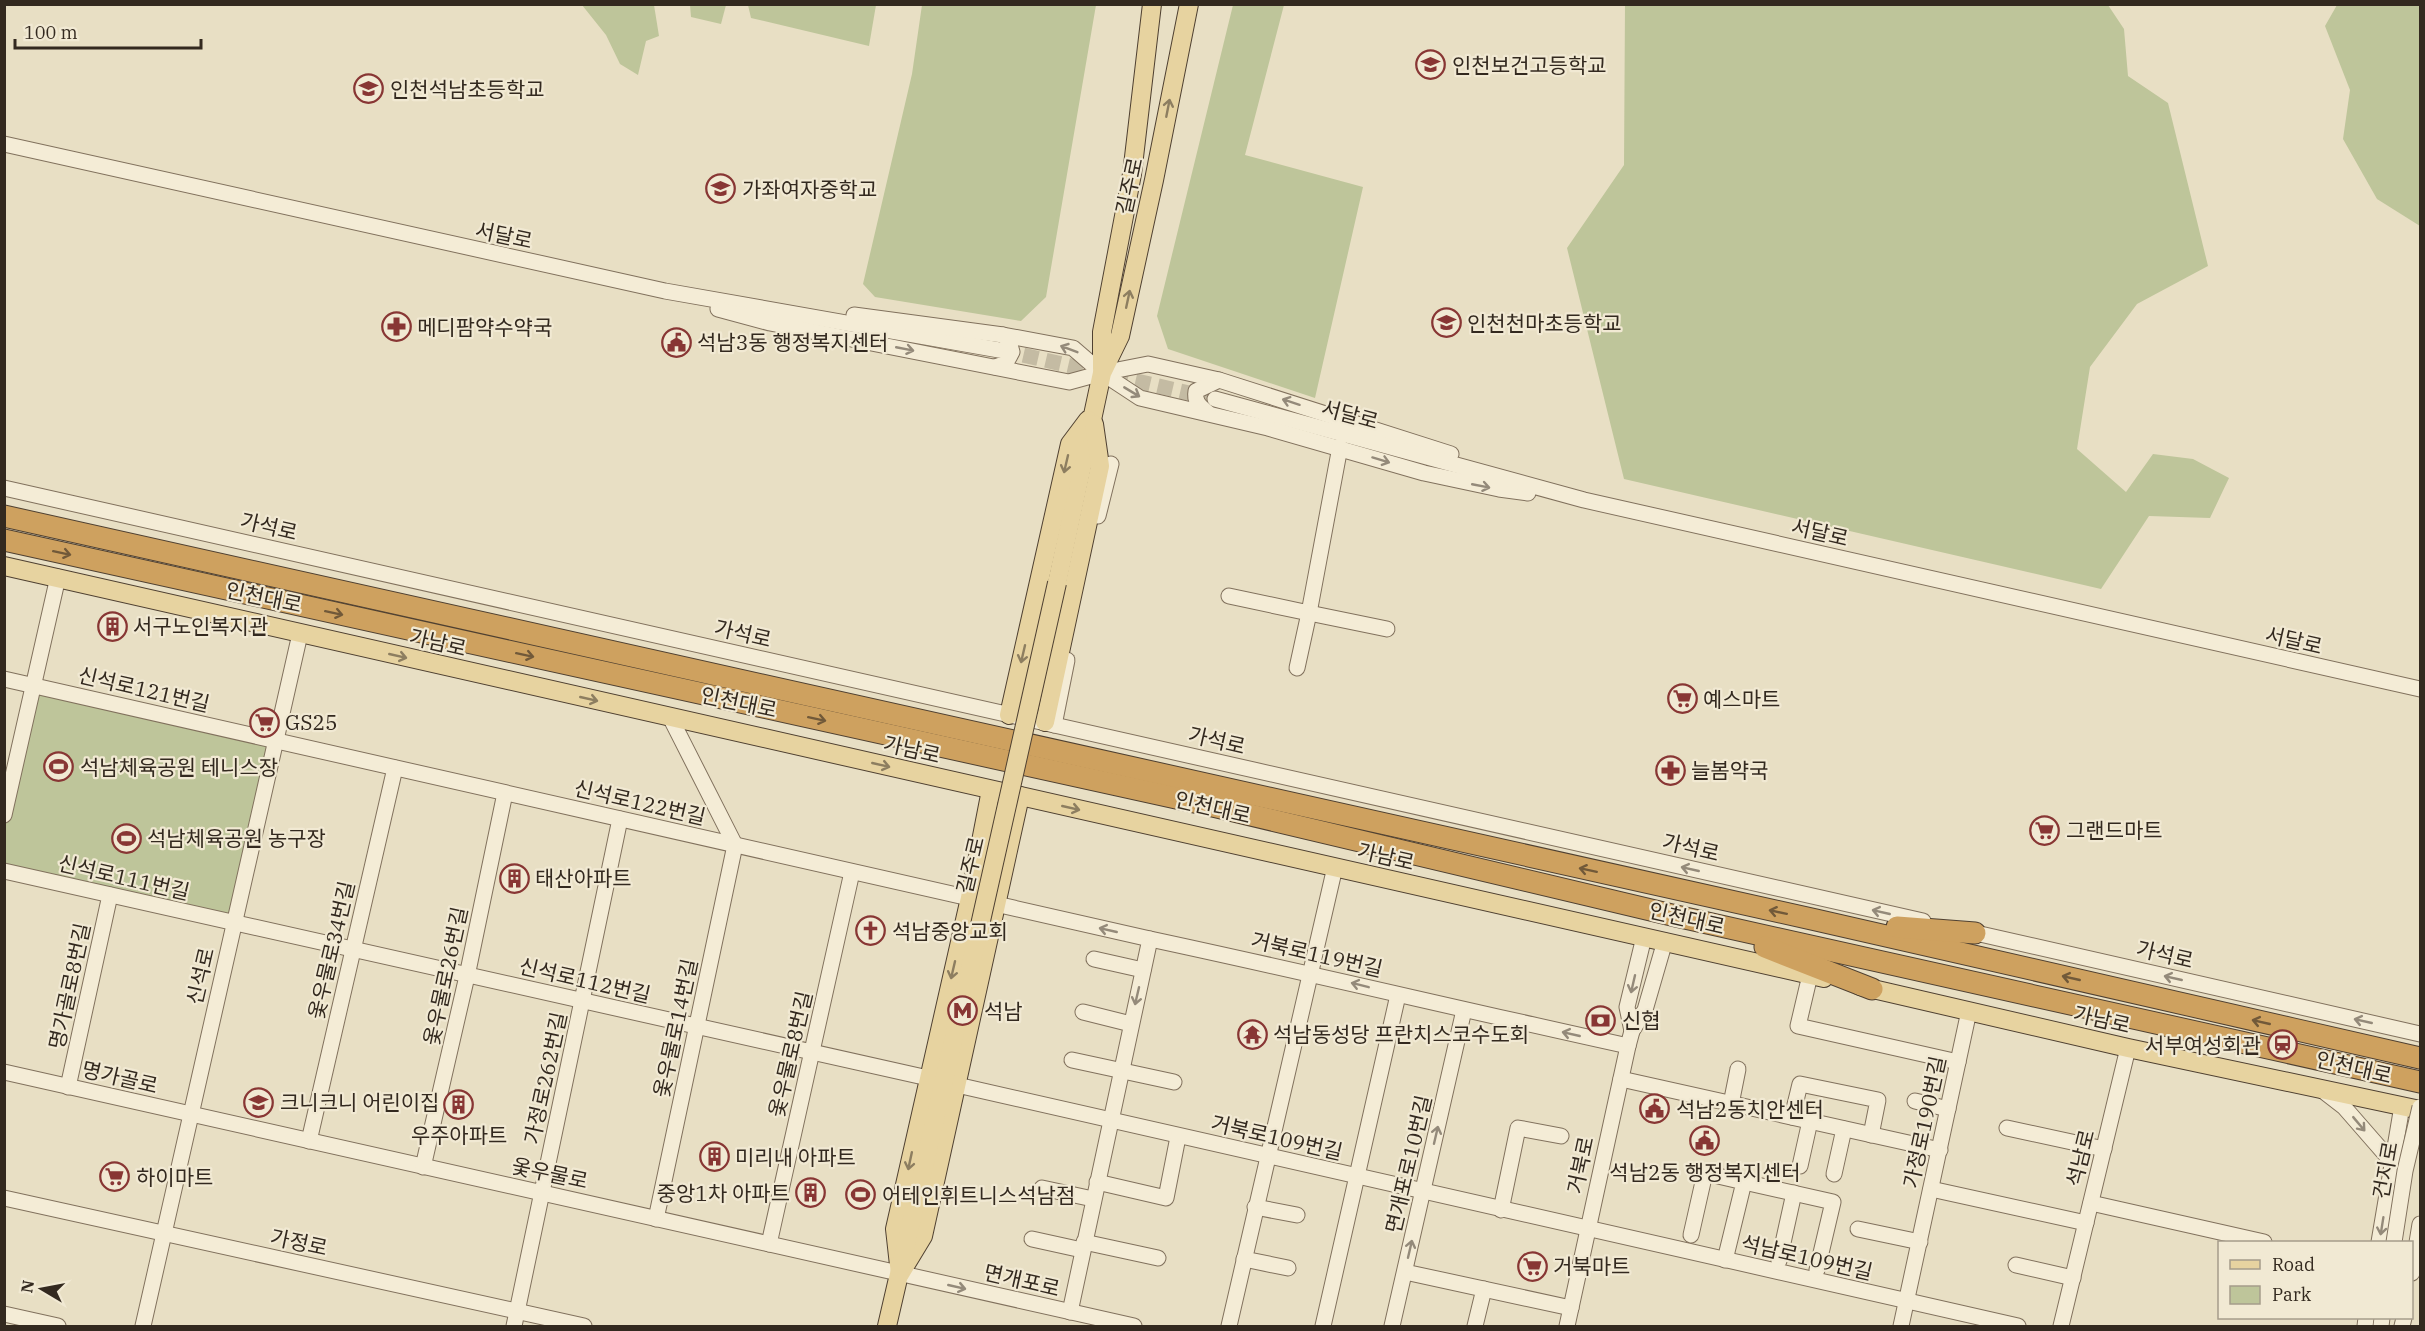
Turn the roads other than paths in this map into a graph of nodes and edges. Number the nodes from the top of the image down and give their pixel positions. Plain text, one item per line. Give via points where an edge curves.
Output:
1 (1152, 4) edge
2 (1189, 4) edge
3 (4, 144) edge
4 (665, 291) junction
5 (1003, 335) junction
6 (999, 350) tunnel mouth
7 (995, 367) junction
8 (1102, 374) junction
9 (1219, 380) junction
10 (1215, 399) tunnel mouth
11 (1092, 413) junction
12 (1209, 414) junction
13 (1340, 447) junction
14 (1111, 464) dead end
15 (4, 488) edge
16 (1584, 500) junction
17 (4, 516) edge
18 (4, 540) edge
19 (4, 566) edge
20 (58, 577) junction
21 (1230, 596) dead end
22 (1309, 613) junction
23 (1387, 629) dead end
24 (300, 634) junction
25 (1298, 668) dead end
26 (4, 679) edge
27 (33, 686) junction
28 (2421, 689) edge
29 (1009, 715) junction
30 (670, 717) junction
31 (1049, 724) junction
32 (275, 740) junction
33 (395, 768) junction
34 (991, 790) junction
35 (505, 793) junction
36 (1020, 796) junction
37 (4, 815) edge
38 (620, 819) junction
39 (735, 845) junction
40 (1335, 867) junction
41 (4, 871) edge
42 (852, 872) junction
43 (110, 895) junction
44 (970, 898) junction
45 (997, 905) junction
46 (1676, 916) junction
47 (1816, 920) junction
48 (234, 923) junction
49 (1974, 933) junction
50 (1644, 937) junction
51 (1150, 939) junction
52 (1665, 941) junction
53 (353, 950) junction
54 (1094, 959) dead end
55 (1143, 970) junction
56 (1310, 973) junction
57 (1810, 975) junction
58 (467, 976) junction
59 (1872, 989) junction
60 (1398, 995) junction
61 (582, 1001) junction
62 (1464, 1010) junction
63 (1969, 1011) junction
64 (1083, 1012) dead end
65 (1131, 1024) junction
66 (696, 1027) junction
67 (1632, 1031) junction
68 (2421, 1034) edge
69 (1628, 1046) junction
70 (2128, 1048) junction
71 (812, 1053) junction
72 (2421, 1058) edge
73 (1072, 1060) dead end
74 (1958, 1062) junction
75 (1737, 1069) dead end
76 (1120, 1071) junction
77 (4, 1072) edge
78 (928, 1078) junction
79 (1621, 1079) junction
80 (1174, 1082) dead end
81 (2421, 1082) edge
82 (957, 1085) junction
83 (68, 1087) junction
84 (2322, 1090) junction
85 (1915, 1101) dead end
86 (1731, 1104) junction
87 (2414, 1108) edge
88 (1948, 1109) junction
89 (190, 1114) junction
90 (1792, 1117) junction
91 (1109, 1121) junction
92 (1809, 1121) junction
93 (2007, 1128) dead end
94 (1844, 1129) junction
95 (1871, 1135) junction
96 (1561, 1136) dead end
97 (1178, 1137) junction
98 (309, 1141) junction
99 (2104, 1149) junction
100 (1940, 1150) junction
101 (1267, 1157) junction
102 (2392, 1162) junction
103 (1800, 1166) dead end
104 (423, 1167) junction
105 (1834, 1174) dead end
106 (1356, 1177) junction
107 (1097, 1182) junction
108 (1744, 1182) junction
109 (1042, 1188) dead end
110 (1931, 1189) junction
111 (1423, 1192) junction
112 (543, 1193) junction
113 (1794, 1193) junction
114 (4, 1198) edge
115 (1093, 1200) junction
116 (2091, 1203) junction
117 (1255, 1207) junction
118 (1502, 1210) junction
119 (1297, 1215) dead end
120 (656, 1219) junction
121 (2086, 1223) junction
122 (2421, 1224) edge
123 (1588, 1229) junction
124 (1858, 1229) dead end
125 (165, 1235) junction
126 (1691, 1235) dead end
127 (1032, 1239) dead end
128 (2260, 1241) edge
129 (2379, 1241) edge
130 (2394, 1241) edge
131 (1920, 1242) junction
132 (769, 1244) junction
133 (1083, 1246) junction
134 (1158, 1258) dead end
135 (1244, 1259) junction
136 (1725, 1260) junction
137 (1779, 1261) dead end
138 (2016, 1265) dead end
139 (1288, 1268) dead end
140 (2413, 1268) edge
141 (1817, 1270) dead end
142 (1405, 1272) junction
143 (900, 1274) junction
144 (2073, 1278) junction
145 (1484, 1289) junction
146 (1908, 1302) junction
147 (1571, 1308) junction
148 (518, 1311) junction
149 (1070, 1312) junction
150 (12, 1319) edge
151 (58, 1326) edge
152 (143, 1326) edge
153 (514, 1326) edge
154 (584, 1326) edge
155 (887, 1326) edge
156 (1134, 1326) edge
157 (1229, 1326) edge
158 (1323, 1326) edge
159 (1392, 1326) edge
160 (1475, 1326) edge
161 (1567, 1326) edge
162 (1901, 1326) edge
163 (2018, 1326) edge
164 (2061, 1326) edge

1 - 8 main road, 길주로 via 1132,174 1101,332
8 -> 2 main road, 길주로 via 1120,336
3 - 4 street, 서달로
4 - 5 street
4 - 6 street, 서달로
4 -> 7 street via 771,323
5 - 7 street via 1012,352 1006,363
8 -> 5 street via 1073,348
7 - 8 street via 1069,382
8 - 9 street via 1148,364
8 - 11 main road, 길주로
8 -> 12 street via 1140,398
9 - 12 street via 1196,391 1197,404
16 -> 9 street
10 - 16 street, 서달로
11 -> 29 main road, 길주로 via 1070,444
11 - 31 main road, 길주로 via 1100,465
11 - 143 main road, 길주로, bridge
12 - 13 street
13 -> 16 street via 1459,481
13 - 22 street
14 - 31 street
15 - 29 street, 가석로
16 - 28 street, 서달로
47 -> 17 highway, 인천대로
18 -> 46 highway, 인천대로 via 1217,807
19 - 20 main road, 가남로
20 - 24 main road, 가남로
20 - 27 street
21 - 22 street
22 - 23 street
22 - 25 street
24 -> 30 main road, 가남로
24 - 32 street, 신석로
26 - 27 street, 신석로121번길
27 - 32 street, 신석로121번길
27 - 37 street
29 - 31 street, 가석로
30 -> 34 main road, 가남로
30 - 39 street
49 -> 31 street, 가석로
32 - 33 street, 신석로122번길
32 - 48 street, 신석로
33 - 35 street, 신석로122번길
33 - 53 street, 옻우물로34번길
34 - 36 main road, 가남로
34 - 44 main road
35 - 38 street, 신석로122번길
35 - 58 street, 옻우물로26번길
36 -> 40 main road, 가남로
36 - 45 main road
38 - 39 street, 신석로122번길
38 - 61 street, 가정로262번길
39 - 42 street, 신석로122번길
39 - 66 street, 옻우물로14번길
40 - 50 main road, 가남로
40 - 56 street
41 - 43 street, 신석로111번길
42 - 44 street, 신석로122번길
42 - 71 street, 옻우물로8번길
43 - 48 street, 신석로111번길
43 - 83 street, 명가골로8번길
44 - 45 street, 신석로122번길
44 -> 78 main road
51 -> 45 street, 거북로119번길
45 - 82 main road
46 - 59 highway
46 - 81 highway, 인천대로
47 - 49 highway
72 -> 47 highway, 인천대로
48 - 53 street, 신석로112번길
48 - 89 street, 신석로
68 -> 49 street, 가석로
50 - 52 main road, 가남로
50 -> 67 street via 1627,1007
51 - 55 street
51 - 56 street, 거북로119번길
52 - 57 main road, 가남로
52 - 67 street via 1645,1010
53 - 58 street, 신석로112번길
53 - 98 street, 옻우물로34번길
54 - 55 street
55 -> 65 street
60 -> 56 street, 거북로119번길
56 - 101 street
57 - 59 main road, 가남로
57 - 74 street via 1798,1026
58 - 61 street, 신석로112번길
58 - 104 street, 옻우물로26번길
59 - 63 main road, 가남로
60 - 62 street, 거북로119번길
60 - 106 street
61 - 66 street, 신석로112번길
61 - 112 street, 가정로262번길
69 -> 62 street, 거북로119번길
111 -> 62 street, 면개포로10번길
63 - 70 main road, 가남로
63 - 74 street, 가정로190번길
64 - 65 street
65 - 76 street
66 - 71 street, 신석로112번길
66 - 120 street, 옻우물로14번길
67 - 69 street, 거북로
69 - 79 street, 거북로
70 - 84 main road, 가남로
70 - 99 street, 석남로
71 - 78 street, 신석로112번길
71 - 132 street, 옻우물로8번길
73 - 76 street
74 - 88 street, 가정로190번길
75 - 86 street
76 - 80 street
76 - 91 street
77 - 83 street, 명가골로
78 -> 143 main road via 895,1229
79 - 86 street
79 - 123 street, 거북로
82 - 91 street, 거북로109번길
82 - 143 main road via 923,1236
83 - 89 street, 명가골로
84 - 87 main road, 가남로
84 -> 102 street via 2344,1107
85 - 88 street
86 - 90 street
87 - 102 street
87 - 130 street, 건지로, bridge
88 - 100 street, 가정로190번길
89 - 98 street, 옻우물로
89 - 125 street, 신석로
90 - 92 street
90 - 95 street via 1800,1084 1878,1100
91 - 97 street, 거북로109번길
91 - 107 street
92 - 94 street
92 - 103 street
93 - 99 street
94 - 95 street
94 - 105 street
95 - 100 street
96 - 118 street, 거북로 via 1518,1128
97 - 101 street, 거북로109번길
97 - 107 street via 1166,1198
98 - 104 street, 옻우물로
99 - 116 street, 석남로
100 - 110 street, 가정로190번길
101 - 106 street, 거북로109번길
101 - 117 street
102 -> 129 street
104 - 112 street, 옻우물로
106 - 111 street, 거북로109번길
106 - 158 street
107 - 115 street
108 - 113 street
108 - 126 street via 1705,1173
108 - 136 street
109 - 115 street
110 - 121 street
110 - 131 street, 가정로190번길
111 - 118 street, 거북로109번길
142 -> 111 street, 면개포로10번길
112 - 120 street, 옻우물로
112 - 148 street, 가정로262번길
113 - 137 street
113 - 141 street via 1833,1202
114 - 125 street, 가정로
115 - 133 street
116 - 121 street, 석남로
116 - 128 street
117 - 119 street
117 - 135 street
118 - 123 street, 거북로109번길
120 - 132 street, 옻우물로
121 - 144 street, 석남로
122 - 140 street
123 - 136 street, 석남로109번길
123 - 147 street, 거북로
124 - 131 street
125 - 148 street, 가정로
125 - 152 street, 신석로
127 - 133 street
131 - 146 street, 가정로190번길
132 - 143 street, 옻우물로
133 - 134 street
133 - 149 street
135 - 139 street
135 - 157 street
136 - 146 street, 석남로109번길
138 - 144 street
142 - 145 street
142 - 159 street, 면개포로10번길
143 -> 149 street, 면개포로
143 - 155 main road, 길주로
144 - 164 street, 석남로
145 - 147 street
145 - 160 street
146 - 162 street, 가정로190번길
146 - 163 street, 석남로109번길
147 - 161 street, 거북로
148 - 153 street, 가정로262번길
148 - 154 street, 가정로
149 - 156 street, 면개포로
150 - 151 street

